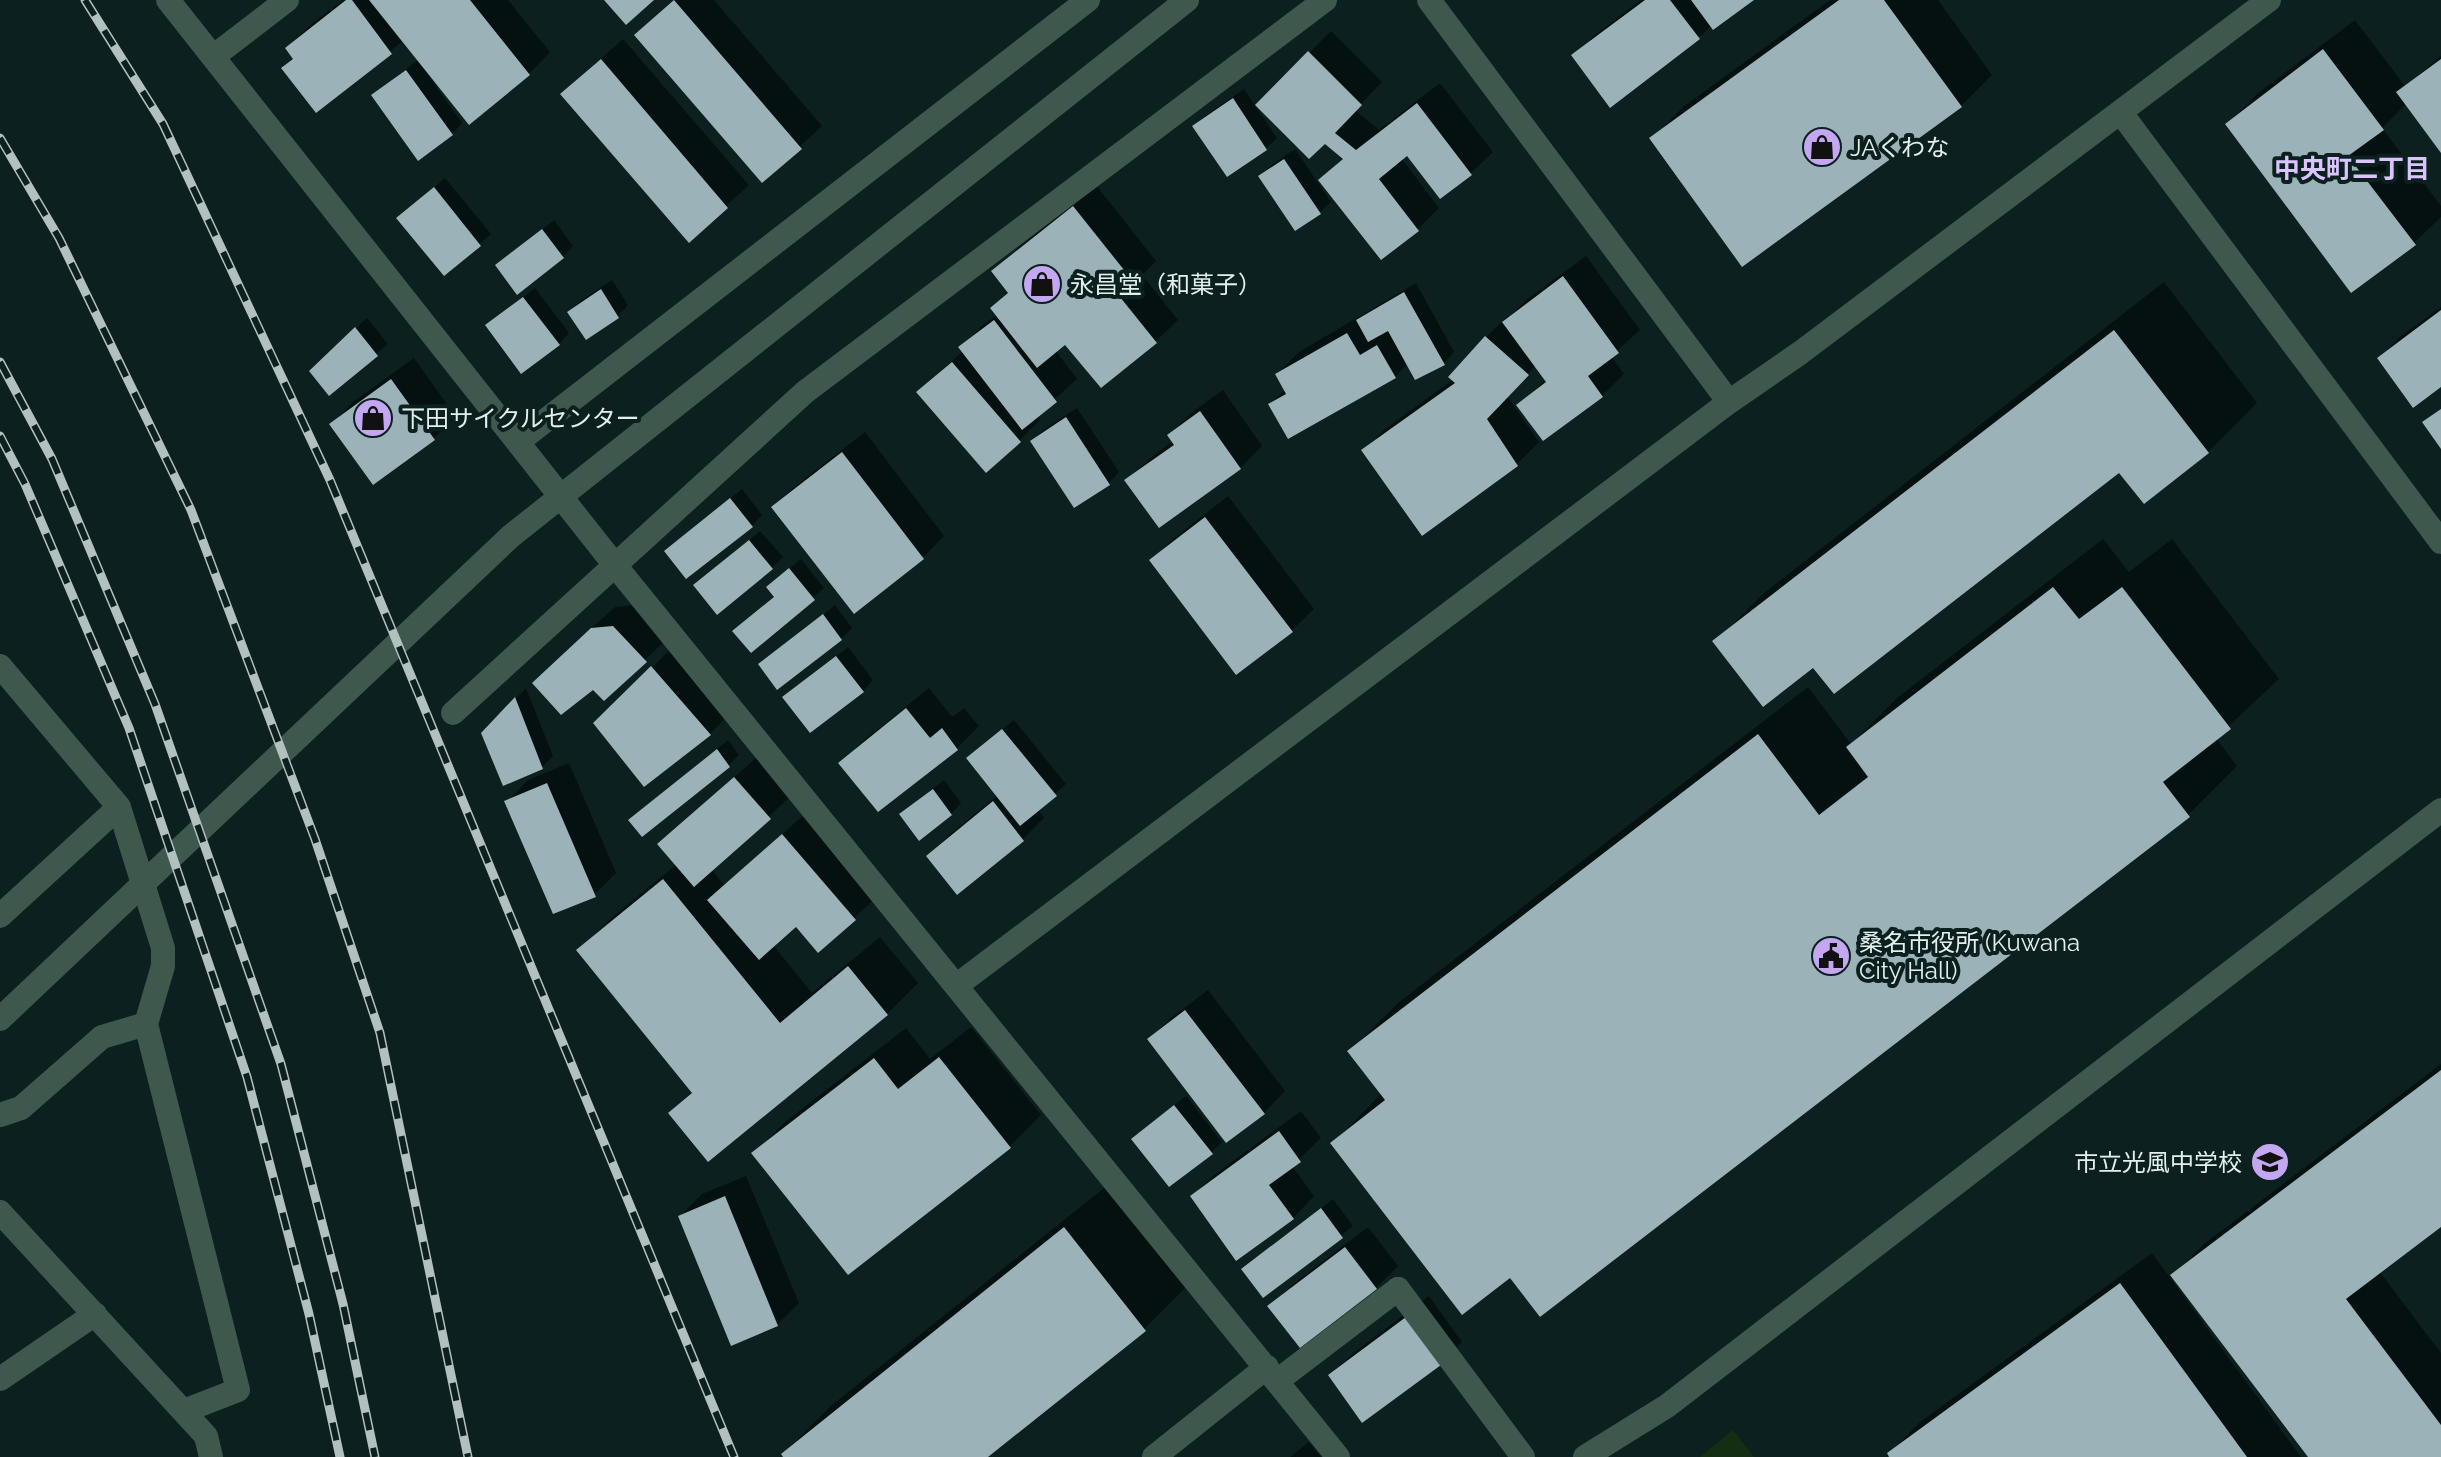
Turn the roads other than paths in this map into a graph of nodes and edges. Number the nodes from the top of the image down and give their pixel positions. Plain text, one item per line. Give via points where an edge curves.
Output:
1 (168, 0) edge
2 (287, 0) edge
3 (1088, 0) edge
4 (1187, 0) edge
5 (1325, 0) edge
6 (1429, 0) edge
7 (2269, 0) edge
8 (214, 56) junction
9 (2121, 113) junction
10 (1729, 402) junction
11 (519, 441) junction
12 (2441, 542) edge
13 (614, 564) junction
14 (0, 666) edge
15 (10, 694) edge
16 (453, 713) dead end
17 (119, 807) junction
18 (2441, 810) edge
19 (0, 916) edge
20 (956, 986) junction
21 (0, 1019) edge
22 (146, 1024) junction
23 (0, 1115) edge
24 (0, 1212) edge
25 (95, 1314) junction
26 (1272, 1374) junction
27 (0, 1379) edge
28 (184, 1411) junction
29 (211, 1457) edge
30 (1154, 1457) edge
31 (1338, 1457) edge
32 (1523, 1457) edge
33 (1585, 1457) edge

1 - 8 street
2 - 8 street
3 - 11 street
4 - 21 street via 511,536
5 - 13 street via 805,392
6 - 10 street
7 - 9 street
8 - 11 street
9 - 10 street
9 - 12 street
10 - 20 street
11 - 13 street
13 - 16 street
13 - 20 street
14 - 15 street
15 - 17 street
17 - 19 street
17 - 22 street via 163,948
18 - 33 street via 1715,1370
20 - 26 street
22 - 23 street via 102,1037 21,1108
22 - 28 street via 238,1390
24 - 25 street
25 - 27 street
25 - 28 street
26 - 30 street
26 - 31 street
26 - 32 street via 1398,1289
28 - 29 street via 206,1436

